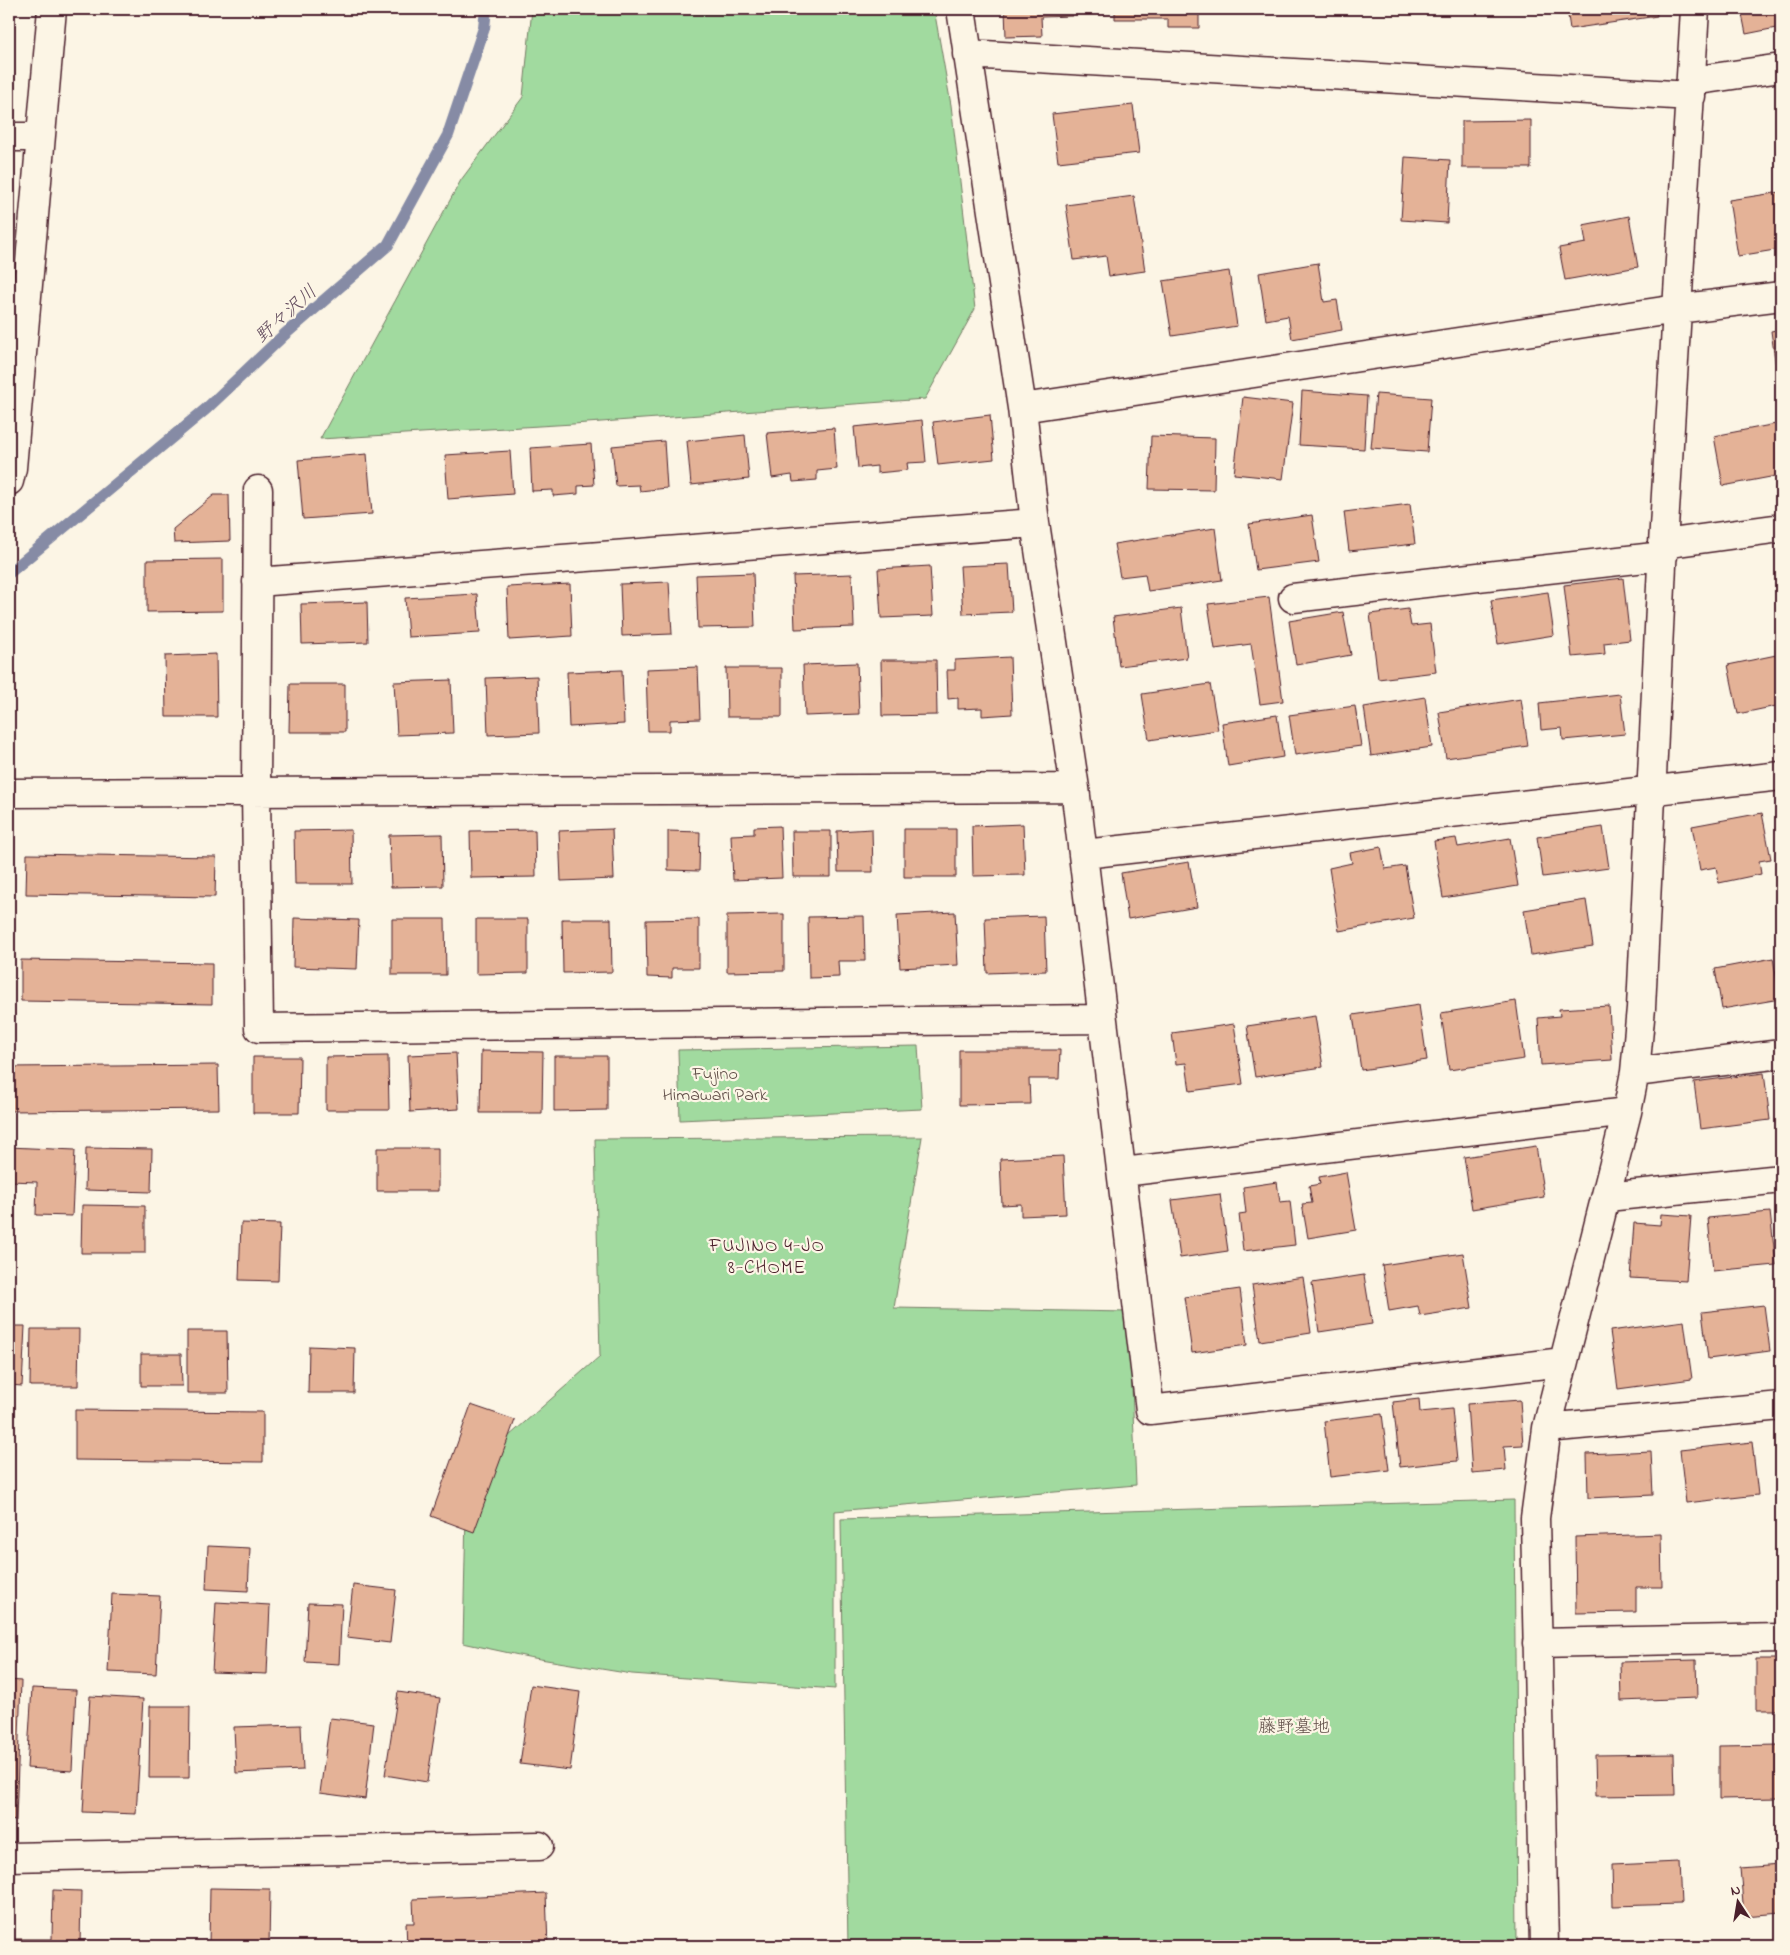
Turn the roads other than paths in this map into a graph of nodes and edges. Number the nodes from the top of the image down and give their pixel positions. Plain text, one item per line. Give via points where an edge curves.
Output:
1 (52, 9) edge
2 (960, 9) edge
3 (1695, 9) edge
4 (967, 54) junction
5 (1781, 68) edge
6 (1691, 89) junction
7 (9, 137) edge
8 (40, 137) junction
9 (1781, 296) edge
10 (1677, 309) junction
11 (1022, 408) junction
12 (9, 480) edge
13 (258, 490) dead end
14 (1035, 523) junction
15 (1781, 528) edge
16 (1663, 550) junction
17 (257, 582) junction
18 (1293, 598) dead end
19 (1781, 776) edge
20 (1075, 788) junction
21 (256, 791) junction
22 (1653, 791) junction
23 (9, 793) edge
24 (1084, 854) junction
25 (1102, 1019) junction
26 (1781, 1054) edge
27 (1635, 1072) junction
28 (1627, 1112) junction
29 (1123, 1172) junction
30 (1781, 1179) edge
31 (1607, 1197) junction
32 (1563, 1362) junction
33 (1781, 1406) edge
34 (1547, 1428) junction
35 (1781, 1638) edge
36 (1537, 1643) junction
37 (539, 1846) dead end
38 (9, 1857) edge
39 (1544, 1946) edge

1 - 8 street
2 - 4 street
3 - 6 street
4 - 6 street
4 - 11 street
5 - 6 street
6 - 10 street
7 - 8 street
8 - 12 street
9 - 10 street
10 - 11 street
10 - 16 street
11 - 14 street
13 - 17 street
14 - 17 street
14 - 20 street
15 - 16 street
16 - 18 street
16 - 22 street
17 - 21 street
19 - 22 street
20 - 21 street
20 - 24 street
21 - 23 street
21 - 25 street via 258,1028
22 - 24 street
22 - 27 street
24 - 25 street
25 - 29 street
26 - 27 street
27 - 28 street
28 - 29 street
28 - 31 street
29 - 32 street via 1150,1410
30 - 31 street
31 - 32 street
32 - 34 street
33 - 34 street
34 - 36 street via 1535,1518
35 - 36 street
36 - 39 street
37 - 38 street

